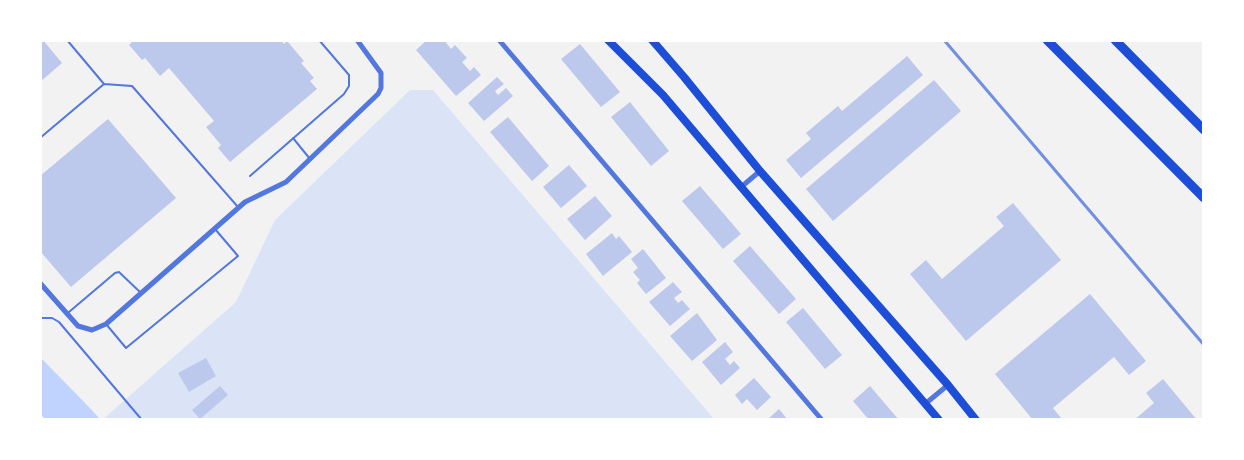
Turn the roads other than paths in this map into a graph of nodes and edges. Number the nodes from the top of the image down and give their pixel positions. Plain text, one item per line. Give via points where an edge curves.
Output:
1 (67, 40) edge
2 (319, 40) edge
3 (357, 40) edge
4 (499, 40) edge
5 (608, 40) edge
6 (652, 40) edge
7 (1047, 40) edge
8 (1115, 40) edge
9 (104, 84) junction
10 (1203, 130) edge
11 (40, 138) edge
12 (293, 138) junction
13 (310, 159) junction
14 (760, 171) junction
15 (250, 176) dead end
16 (741, 188) junction
17 (1203, 198) edge
18 (238, 207) junction
19 (215, 229) junction
20 (40, 283) edge
21 (141, 293) junction
22 (67, 314) junction
23 (40, 318) edge
24 (106, 324) junction
25 (948, 385) junction
26 (925, 404) junction
27 (142, 420) edge
28 (822, 420) edge
29 (939, 420) edge
30 (976, 420) edge

1 - 9 lane
2 - 12 lane via 349,75 349,86
3 - 13 street via 381,73 381,88
4 - 28 street
5 - 16 main road via 663,95
6 - 14 main road
7 - 17 highway
8 - 10 highway
9 - 11 lane
9 - 18 lane via 132,86
12 - 13 lane
12 - 15 lane
13 - 18 street via 286,182
14 - 16 street
14 - 25 main road
16 - 26 main road
18 - 19 street
19 - 21 street
19 - 24 lane via 238,256 126,348
20 - 22 street
21 - 22 lane via 119,272 115,273
21 - 24 street
22 - 24 street via 85,329
23 - 27 lane via 58,322
25 - 26 street
25 - 30 main road
26 - 29 main road

